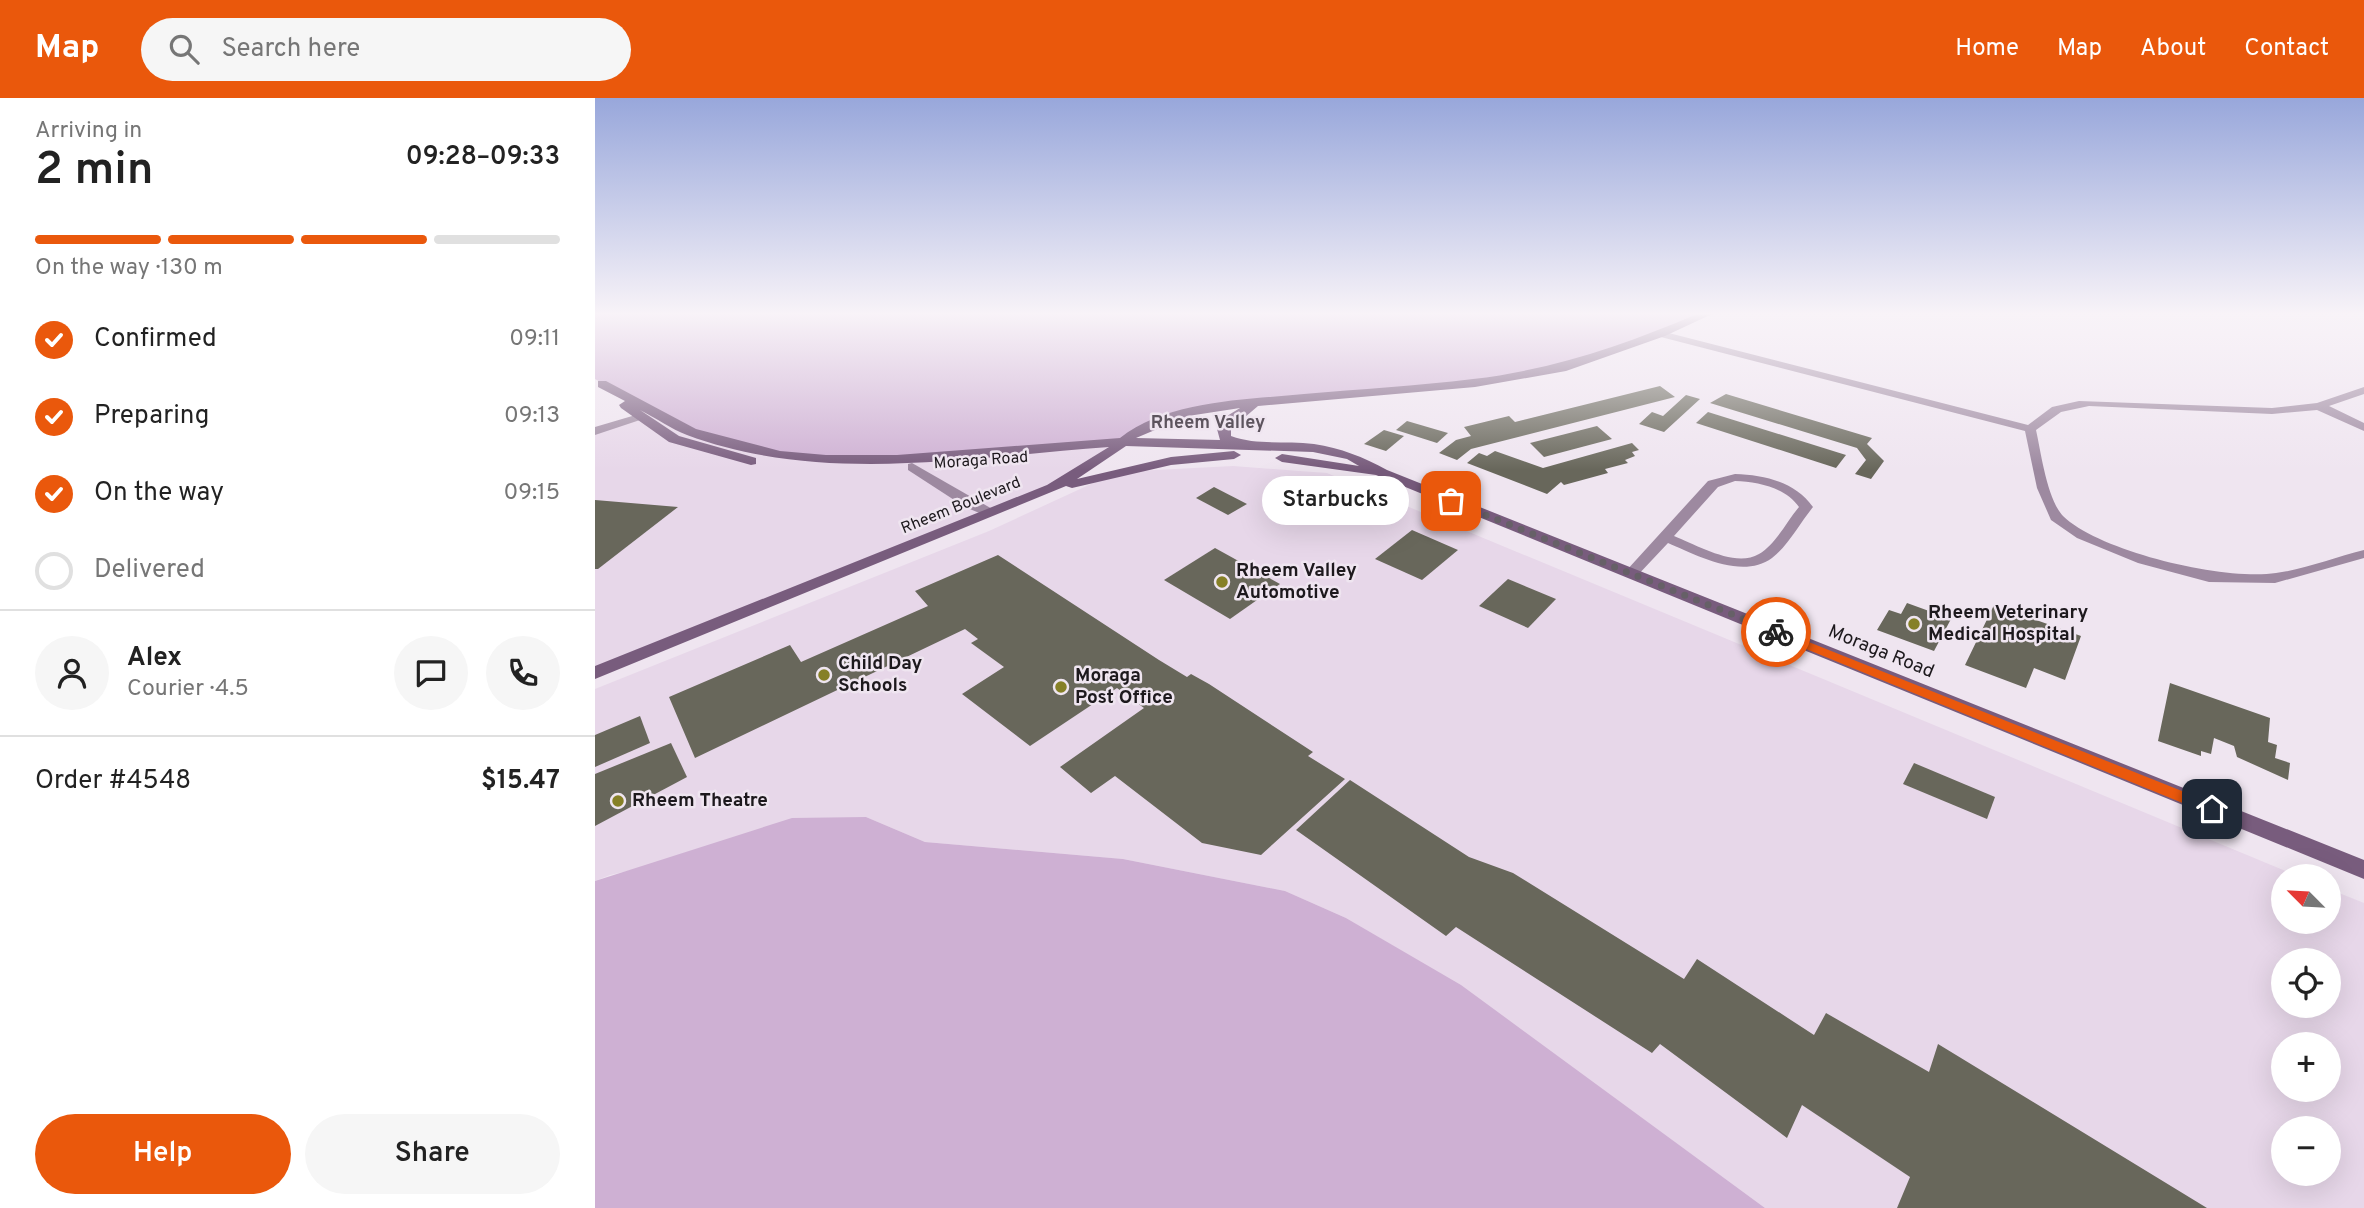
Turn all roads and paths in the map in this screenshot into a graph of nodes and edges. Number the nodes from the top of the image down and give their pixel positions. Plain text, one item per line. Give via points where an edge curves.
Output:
1 (1569, 366) edge
2 (1785, 366) edge
3 (598, 382) edge
4 (2364, 390) edge
5 (1255, 403) junction
6 (2319, 406) junction
7 (639, 417) junction
8 (2364, 427) edge
9 (2030, 429) junction
10 (595, 431) edge
11 (1116, 447) junction
12 (1239, 450) junction
13 (912, 467) junction
14 (1052, 488) junction
15 (989, 513) junction
16 (1665, 537) junction
17 (2364, 554) edge
18 (1632, 574) junction
19 (595, 673) edge
20 (2364, 870) edge

1 - 5 main road, Rheem Boulevard via 1475,383
2 - 9 street
3 - 7 main road, Moraga Road
3 - 11 main road, Moraga Road via 691,432 780,455 897,459
4 - 6 street
5 - 11 main road, Rheem Boulevard via 1185,414 1136,432
5 - 12 main road via 1224,429 1225,438
6 - 8 street
6 - 9 street via 2272,411 2089,403 2046,412
7 - 10 street
7 - 13 main road, Moraga Road via 674,439 767,464 815,469
9 - 17 street via 2043,488 2056,517 2082,536 2143,560 2209,577 2275,578
11 - 12 main road, Moraga Road
11 - 13 main road, Moraga Road
11 - 14 main road, Rheem Boulevard
12 - 14 main road
12 - 18 main road, Moraga Road via 1382,473
13 - 15 street
14 - 15 main road, Rheem Boulevard
15 - 19 main road, Rheem Boulevard
16 - 16 street via 1744,563 1764,558 1806,507 1796,493 1746,476 1721,478
16 - 18 street
18 - 20 main road, Moraga Road

